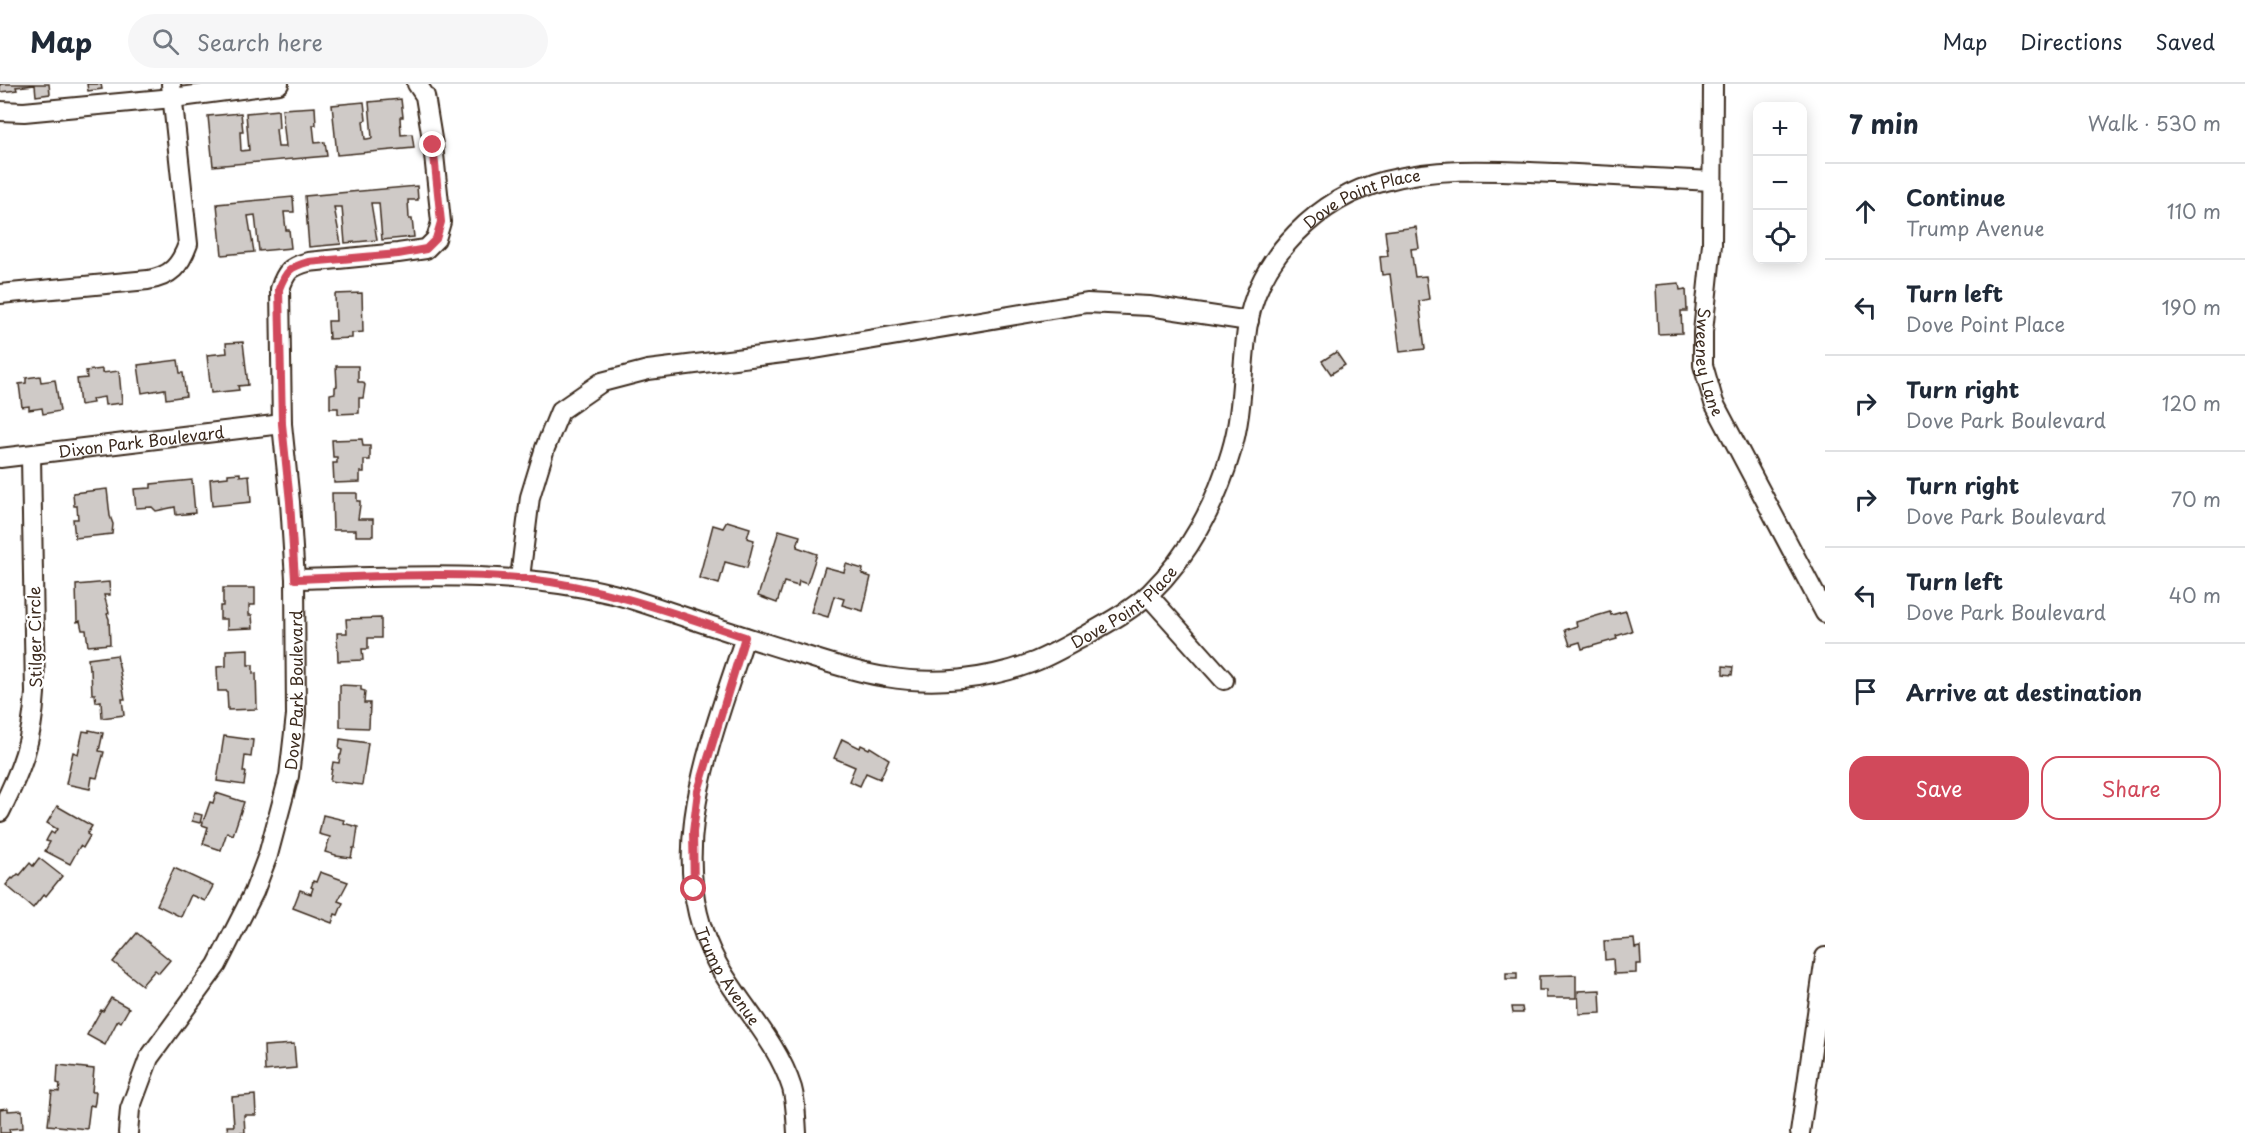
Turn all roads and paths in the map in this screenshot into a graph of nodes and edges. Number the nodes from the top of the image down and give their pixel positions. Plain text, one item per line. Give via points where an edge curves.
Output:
1 (279, 84) edge
2 (417, 84) edge
3 (1713, 84) edge
4 (172, 91) edge
5 (0, 111) edge
6 (1712, 181) junction
7 (0, 294) edge
8 (1249, 321) junction
9 (282, 424) junction
10 (31, 456) junction
11 (0, 459) edge
12 (520, 578) junction
13 (295, 579) junction
14 (1148, 595) junction
15 (1825, 613) edge
16 (745, 637) junction
17 (1224, 680) dead end
18 (0, 812) edge
19 (1825, 957) edge
20 (128, 1133) edge
21 (797, 1133) edge
22 (1800, 1133) edge

1 - 4 street
2 - 9 street, Dove Park Boulevard via 425,96 433,145 441,222 436,239 426,249 308,262 285,274 279,289
3 - 6 street, Sweeney Lane
4 - 5 street via 24,112
4 - 7 street via 188,244 175,269 161,278 148,280
6 - 8 street, Dove Point Place via 1466,171 1431,172 1380,182 1328,207 1286,244 1257,293
6 - 15 street, Sweeney Lane via 1712,244 1702,332 1703,364 1714,403
8 - 12 street via 1149,306 1088,303 815,350 648,370 602,382 561,411 545,448 530,497
8 - 14 street, Dove Point Place via 1232,451 1203,522
9 - 10 street, Dixon Park Boulevard
9 - 13 street, Dove Park Boulevard
10 - 11 street, Dixon Park Boulevard
10 - 18 street, Stilger Circle via 35,693 32,728 23,763
12 - 13 street, Dove Point Place
12 - 16 street, Dove Point Place via 615,595
13 - 20 street, Dove Park Boulevard via 296,715 289,776 268,855 217,965 148,1058 130,1109
14 - 16 street, Dove Point Place via 1095,630 1032,662 968,679 887,678
14 - 17 street
16 - 21 street, Trump Avenue via 698,791 693,832 694,889 710,949 770,1042 790,1083
19 - 22 street

